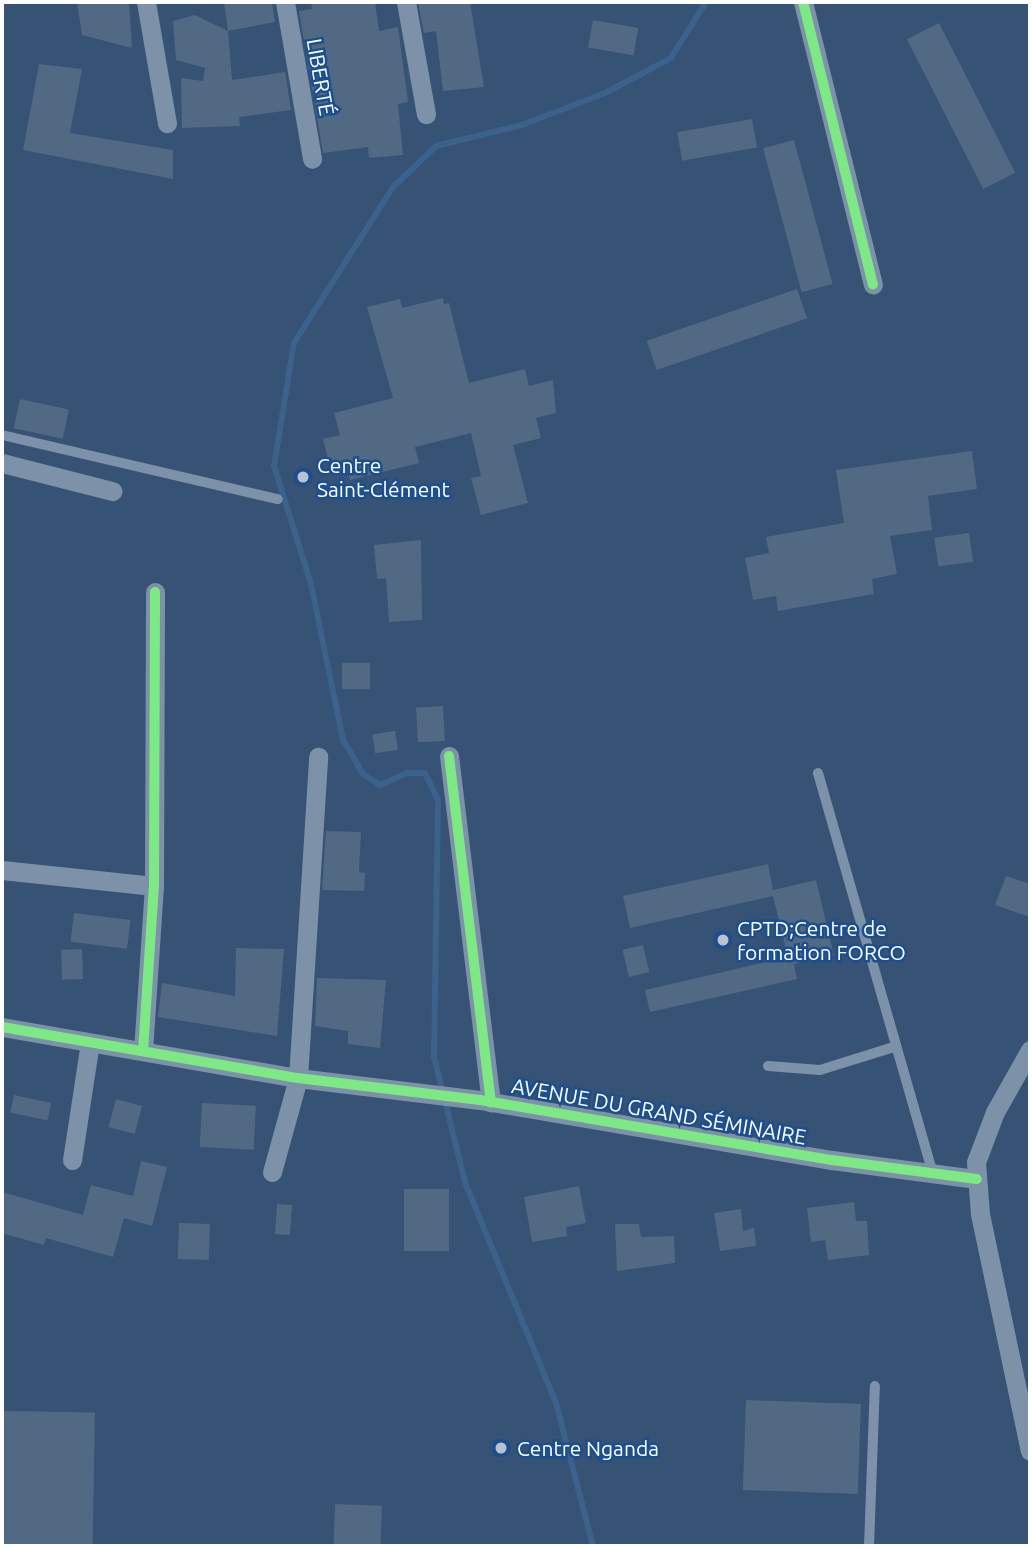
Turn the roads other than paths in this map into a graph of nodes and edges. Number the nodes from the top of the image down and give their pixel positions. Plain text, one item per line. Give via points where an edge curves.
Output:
1 (146, 2) edge
2 (285, 2) edge
3 (406, 2) edge
4 (803, 2) edge
5 (426, 114) dead end
6 (167, 123) dead end
7 (312, 159) dead end
8 (873, 284) dead end
9 (2, 435) edge
10 (2, 463) edge
11 (112, 491) dead end
12 (278, 499) dead end
13 (155, 592) dead end
14 (318, 757) dead end
15 (449, 757) dead end
16 (818, 772) dead end
17 (2, 870) edge
18 (153, 886) junction
19 (2, 1027) edge
20 (90, 1044) junction
21 (894, 1047) junction
22 (1030, 1050) edge
23 (143, 1051) junction
24 (768, 1066) dead end
25 (298, 1078) junction
26 (486, 1101) junction
27 (72, 1160) dead end
28 (272, 1172) dead end
29 (933, 1173) junction
30 (977, 1179) junction
31 (875, 1386) dead end
32 (1023, 1396) edge
33 (1030, 1451) edge
34 (869, 1546) edge

1 - 6 street
2 - 7 street, LIBERTÉ
3 - 5 street
4 - 8 street
9 - 12 lane
10 - 11 street
13 - 18 street
14 - 25 street
15 - 26 street
16 - 21 lane
17 - 18 street
18 - 23 street
19 - 20 street, AVENUE DU GRAND SÉMINAIRE
20 - 23 street, AVENUE DU GRAND SÉMINAIRE
20 - 27 street
21 - 24 lane via 820,1070
21 - 29 lane
22 - 30 street via 984,1136 976,1162
23 - 25 street, AVENUE DU GRAND SÉMINAIRE
25 - 26 street, AVENUE DU GRAND SÉMINAIRE
25 - 28 street
26 - 29 street, AVENUE DU GRAND SÉMINAIRE
29 - 30 street, AVENUE DU GRAND SÉMINAIRE
30 - 32 street via 980,1214
31 - 34 lane
32 - 33 street

